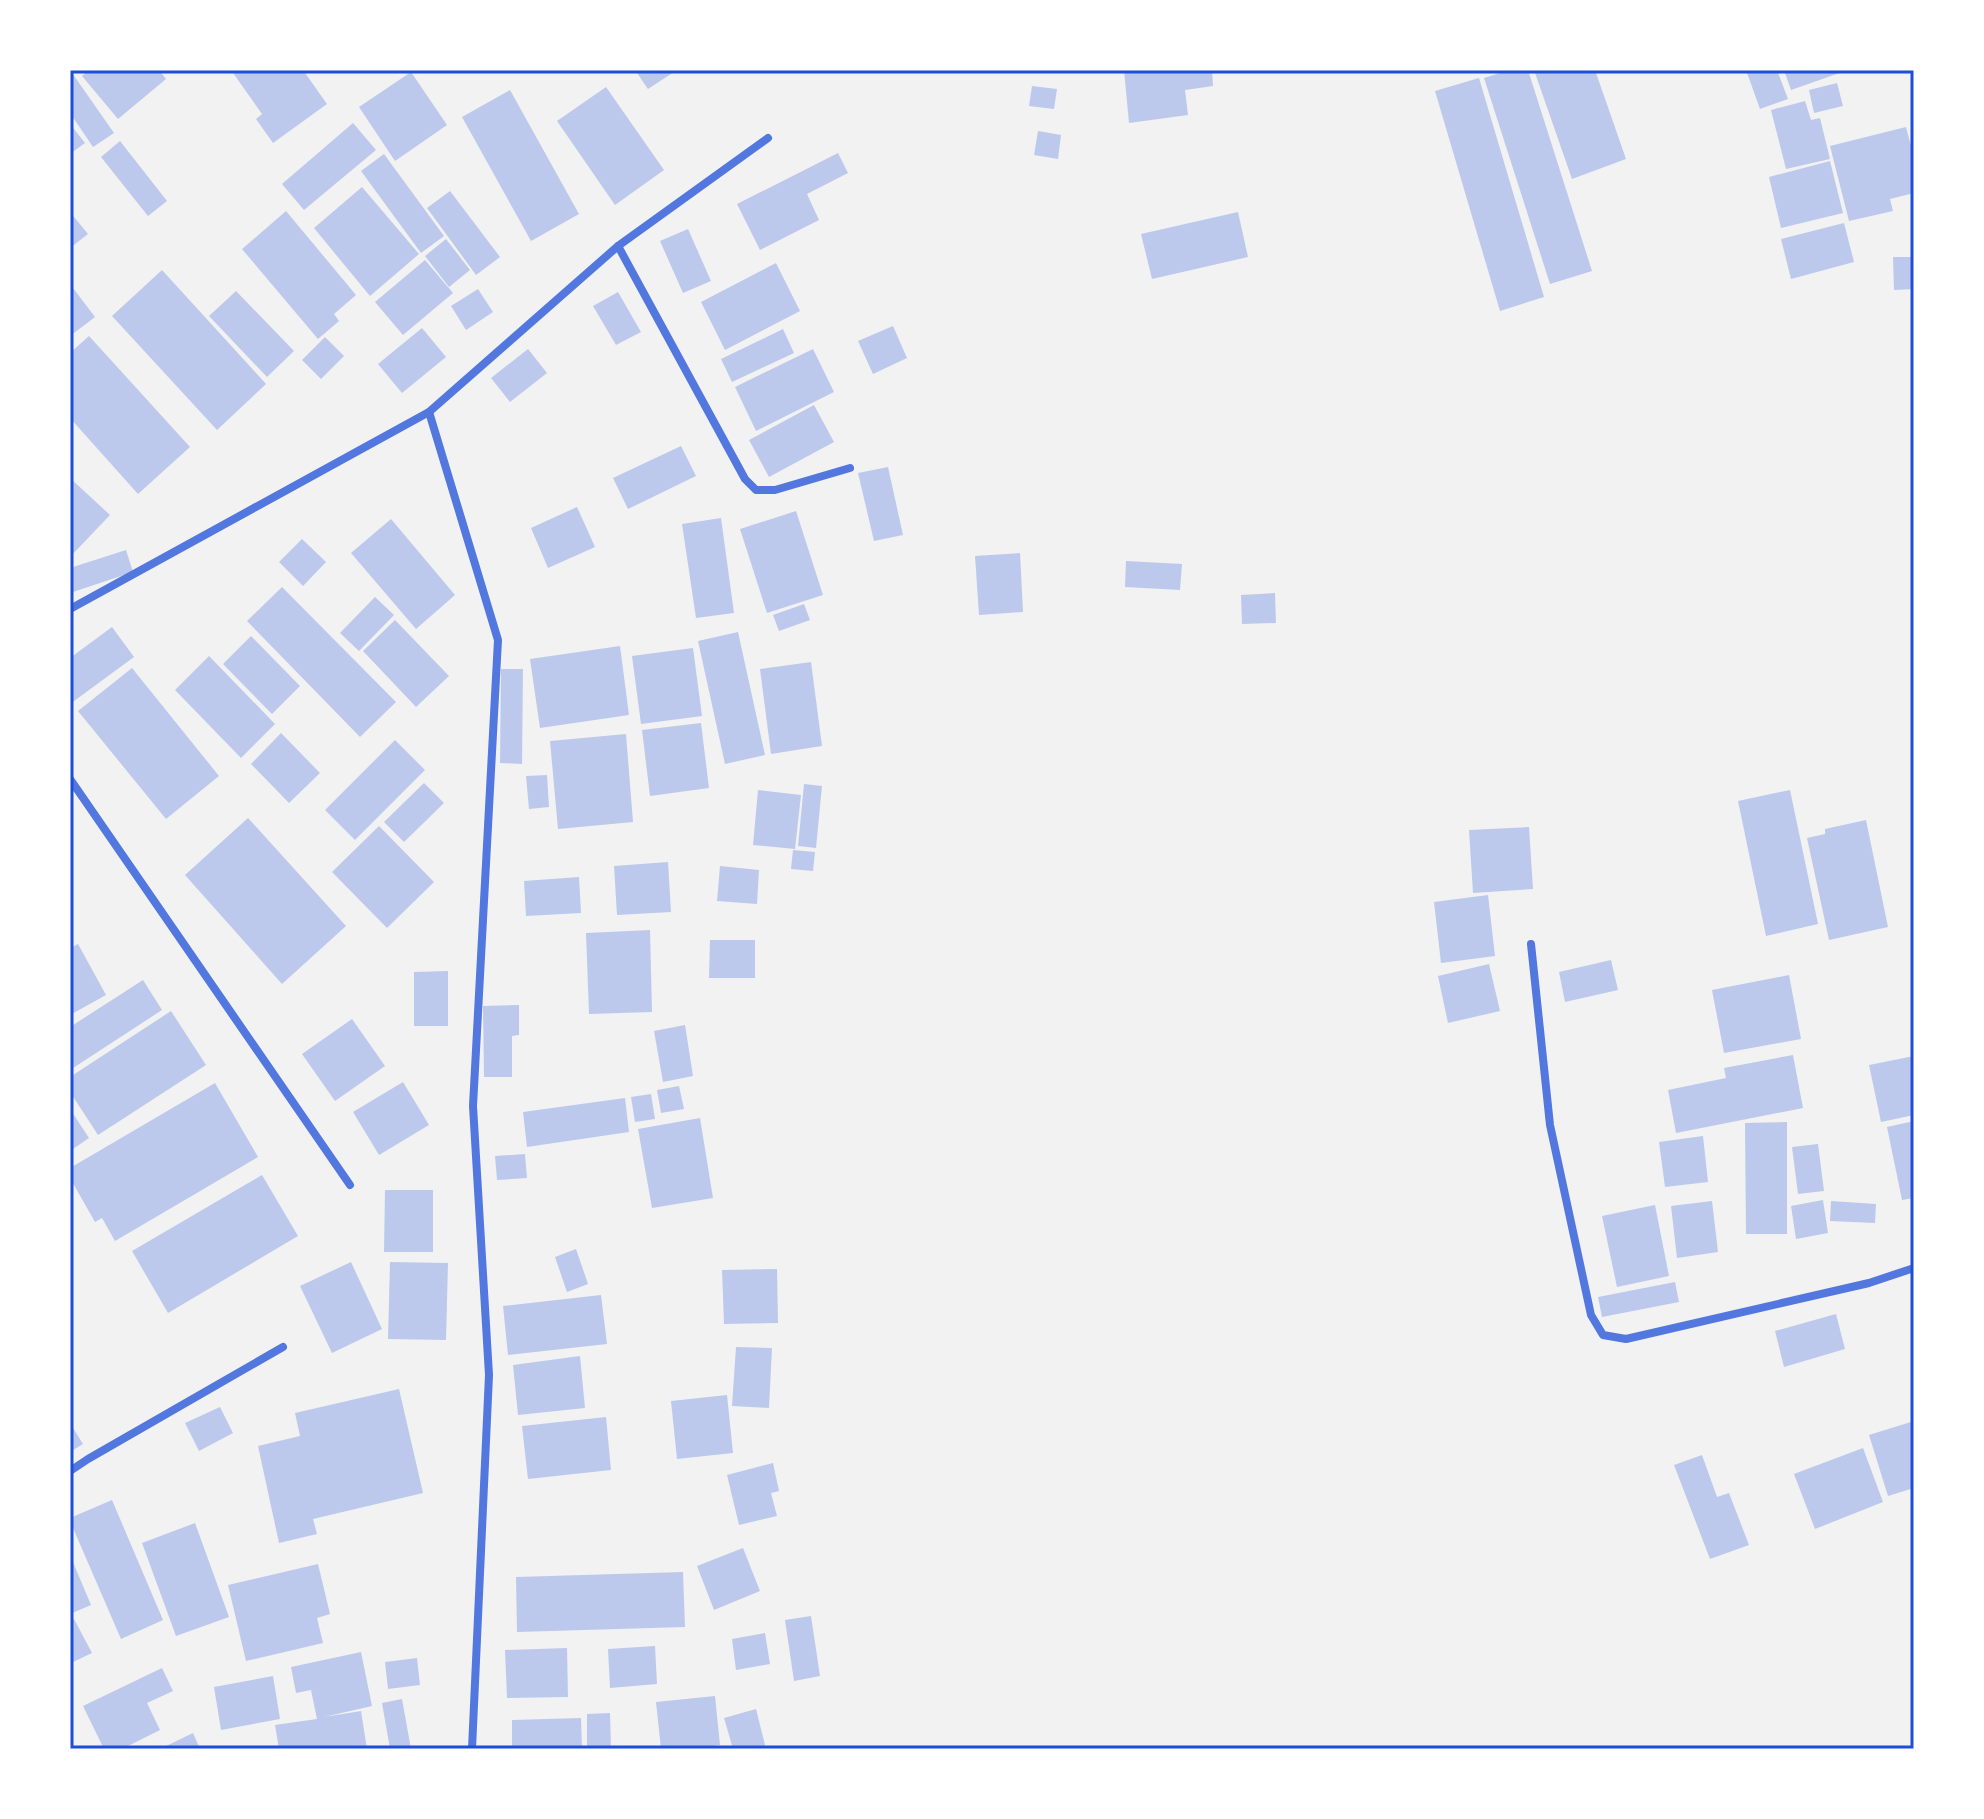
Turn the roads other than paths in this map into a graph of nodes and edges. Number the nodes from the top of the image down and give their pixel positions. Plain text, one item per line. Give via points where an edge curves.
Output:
1 (768, 138) dead end
2 (618, 246) junction
3 (429, 412) junction
4 (850, 468) dead end
5 (70, 609) edge
6 (70, 779) edge
7 (1531, 944) dead end
8 (350, 1185) dead end
9 (1914, 1268) edge
10 (283, 1347) dead end
11 (70, 1471) edge
12 (472, 1749) edge

1 - 2 street
2 - 3 street
2 - 4 street via 745,479 756,490 775,490
3 - 5 street
3 - 12 street via 498,640 473,1106 489,1375
6 - 8 street
7 - 9 street via 1550,1125 1591,1315 1603,1335 1626,1339
10 - 11 street

